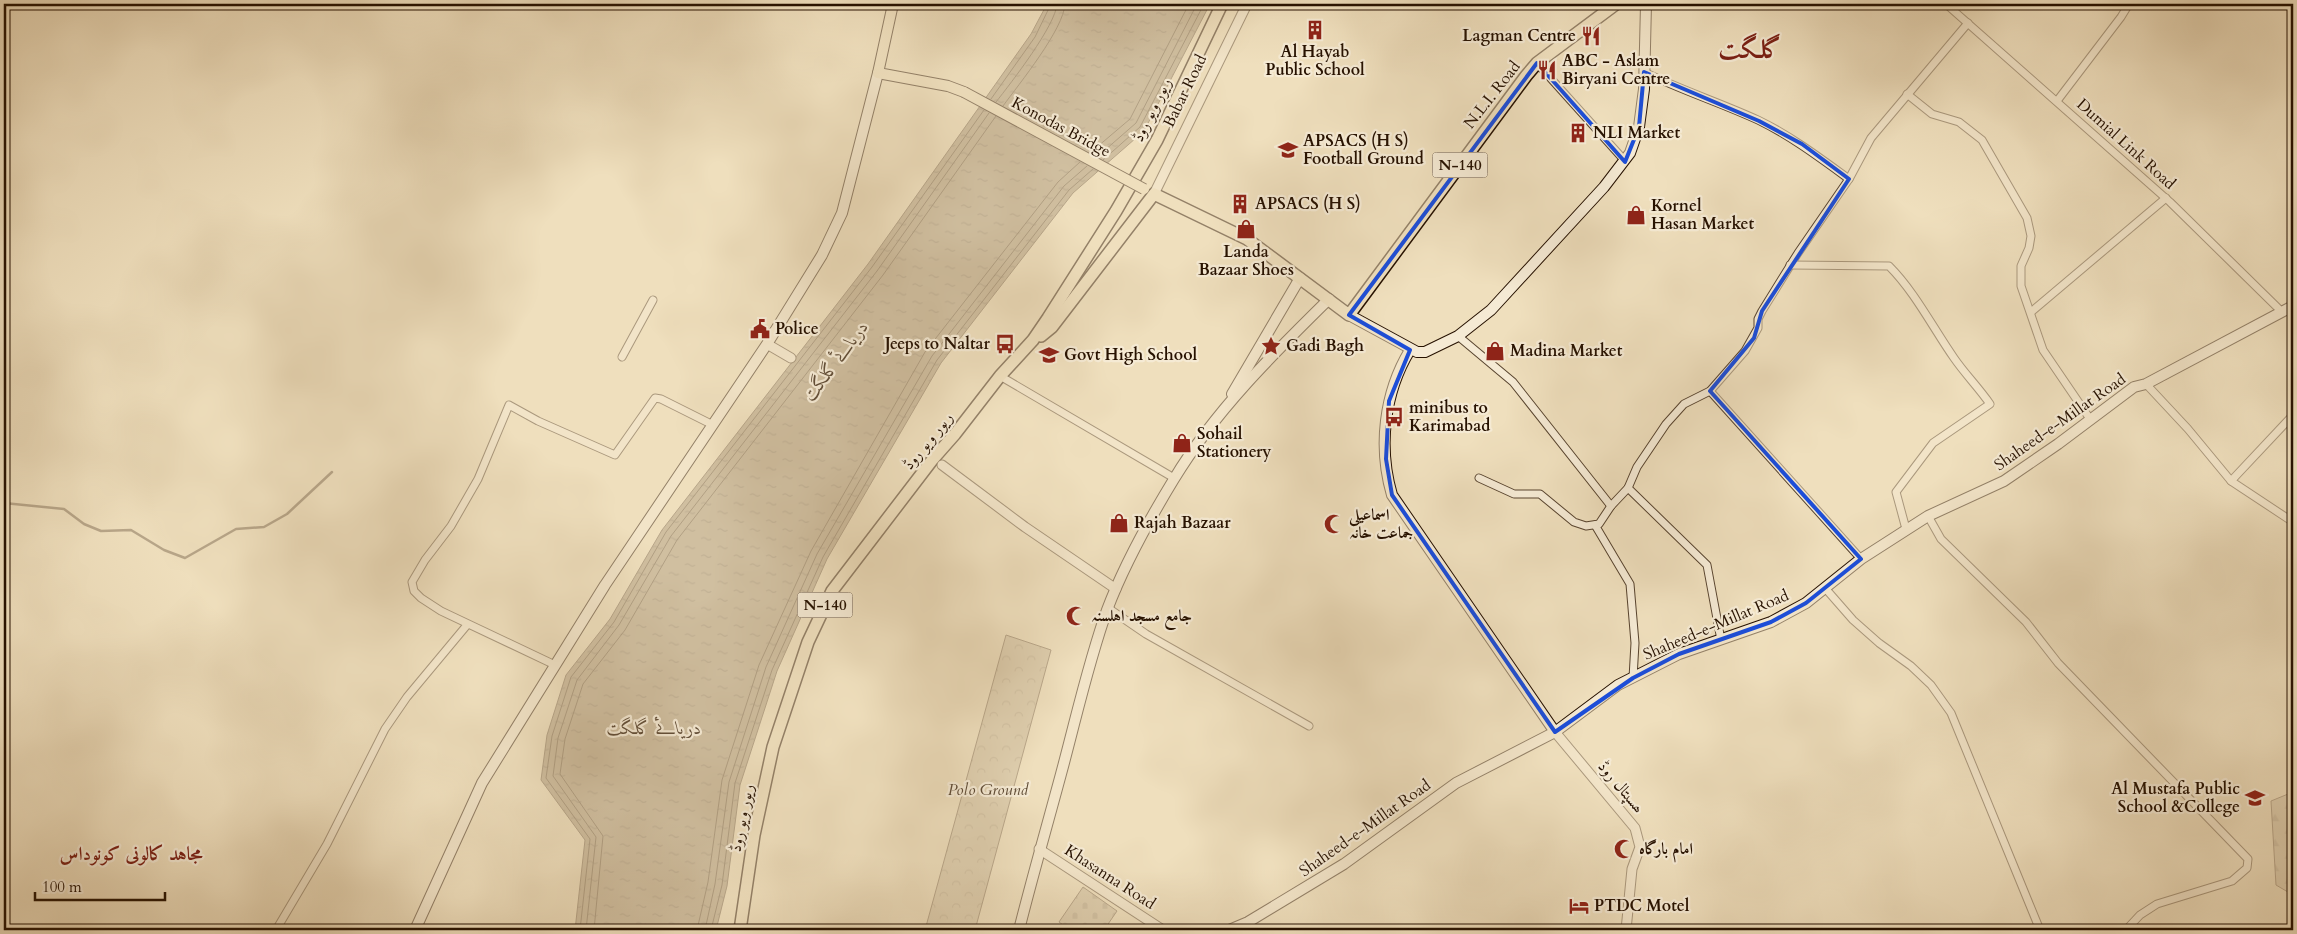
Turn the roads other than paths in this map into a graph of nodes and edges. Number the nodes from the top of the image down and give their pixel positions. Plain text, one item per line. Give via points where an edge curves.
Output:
1 (893, 4) edge
2 (1222, 4) edge
3 (1247, 4) edge
4 (1616, 4) edge
5 (1646, 4) edge
6 (1946, 4) edge
7 (2129, 4) edge
8 (2290, 4) edge
9 (2293, 9) edge
10 (1968, 23) junction
11 (1537, 63) junction
12 (1644, 72) junction
13 (878, 73) junction
14 (1907, 94) junction
15 (2057, 101) junction
16 (1624, 161) junction
17 (1849, 179) junction
18 (1149, 191) junction
19 (2166, 198) junction
20 (1790, 265) junction
21 (1300, 278) junction
22 (1329, 299) junction
23 (653, 300) dead end
24 (2293, 306) edge
25 (2030, 312) junction
26 (2282, 312) junction
27 (1349, 314) junction
28 (1458, 336) junction
29 (1033, 340) junction
30 (767, 344) junction
31 (1410, 350) junction
32 (1257, 351) junction
33 (622, 357) dead end
34 (791, 358) dead end
35 (1268, 359) junction
36 (1000, 376) junction
37 (2146, 384) junction
38 (1710, 392) junction
39 (2293, 415) edge
40 (1218, 417) junction
41 (2090, 419) junction
42 (713, 425) junction
43 (942, 465) dead end
44 (1174, 478) junction
45 (1479, 478) dead end
46 (2231, 481) junction
47 (1628, 488) junction
48 (1611, 506) junction
49 (1928, 516) junction
50 (2293, 522) edge
51 (1595, 525) junction
52 (1906, 529) junction
53 (1860, 559) junction
54 (1825, 588) junction
55 (1116, 589) junction
56 (1108, 608) junction
57 (467, 625) junction
58 (1721, 640) junction
59 (556, 664) junction
60 (1633, 678) junction
61 (1309, 726) dead end
62 (1555, 732) junction
63 (1039, 849) junction
64 (276, 930) edge
65 (415, 930) edge
66 (740, 930) edge
67 (1018, 930) edge
68 (1163, 930) edge
69 (1229, 930) edge
70 (1626, 930) edge
71 (2040, 930) edge
72 (2126, 930) edge

1 - 13 main road
2 - 29 highway, ریور ویو روڈ via 1157,140 1116,211
3 - 18 street, Babar Road
4 - 11 highway, N.L.I. Road / N-140
5 - 12 main road
6 - 10 street, Dumial Link Road
7 - 15 street
8 - 9 street
10 - 14 street
10 - 15 street, Dumial Link Road
11 - 16 street
11 - 27 highway, N.L.I. Road / N-140
12 - 16 main road via 1640,127
12 - 17 street via 1759,121 1802,144
13 - 18 main road, Konodas Bridge, bridge via 964,92
13 - 30 main road via 842,213 808,279
14 - 17 street via 1872,138
14 - 25 street via 1932,114 1959,122 1982,140 2027,218 2031,236 2021,266 2021,286
15 - 19 street, Dumial Link Road
16 - 28 main road via 1491,310
17 - 20 street
18 - 21 highway via 1232,230
18 - 29 highway, N-140 via 1052,327
19 - 25 street
19 - 26 street, Dumial Link Road
20 - 38 street via 1762,311 1754,338
20 - 52 street via 1889,266 1902,279 1990,404 1933,443 1896,492
21 - 22 highway
21 - 32 main road
22 - 27 highway
22 - 35 main road
23 - 33 street
24 - 26 main road, Shaheed-e-Millat Road
25 - 41 street via 2043,350
26 - 37 main road, Shaheed-e-Millat Road
27 - 31 main road
28 - 31 main road via 1425,352
28 - 48 street via 1513,382
29 - 36 highway, ریور ویو روڈ / N-140
30 - 34 street
30 - 42 main road
31 - 62 main road via 1393,383 1388,401 1386,459 1392,495
32 - 35 main road
32 - 40 main road
35 - 40 main road
36 - 44 street
36 - 66 highway, ریور ویو روڈ / N-140 via 832,591 808,642 773,747 754,835
37 - 41 main road, Shaheed-e-Millat Road via 2134,387
37 - 46 street
38 - 47 street via 1684,404 1666,424 1637,467
38 - 53 street
39 - 46 street
40 - 44 main road
41 - 49 main road, Shaheed-e-Millat Road via 2004,481
42 - 57 street via 656,398 615,455 509,405 478,479 451,526 412,582 414,591 421,598
42 - 59 main road
43 - 55 street
44 - 55 main road
45 - 51 street via 1514,494 1540,494 1574,522
46 - 50 street
47 - 48 street
47 - 58 street via 1707,564
48 - 51 street
49 - 52 main road, Shaheed-e-Millat Road
49 - 72 street via 1941,539 2026,622 2058,663 2248,859 2247,868 2232,881 2157,904
51 - 60 street via 1630,584 1635,643
52 - 53 main road, Shaheed-e-Millat Road
53 - 54 main road, Shaheed-e-Millat Road
54 - 58 main road, Shaheed-e-Millat Road via 1806,604 1771,622
54 - 71 street via 1853,620 1918,672 1951,713
55 - 56 main road
56 - 61 street via 1146,634
56 - 63 main road
57 - 59 street
57 - 64 street via 407,697 385,729 327,844
58 - 60 main road, Shaheed-e-Millat Road via 1679,654
59 - 65 main road via 482,784
60 - 62 main road, Shaheed-e-Millat Road
62 - 69 main road, Shaheed-e-Millat Road via 1456,783 1344,864 1248,922
62 - 70 street, ھسپتال روڈ via 1636,828 1640,847 1632,869
63 - 67 main road
63 - 68 street, Khasanna Road

